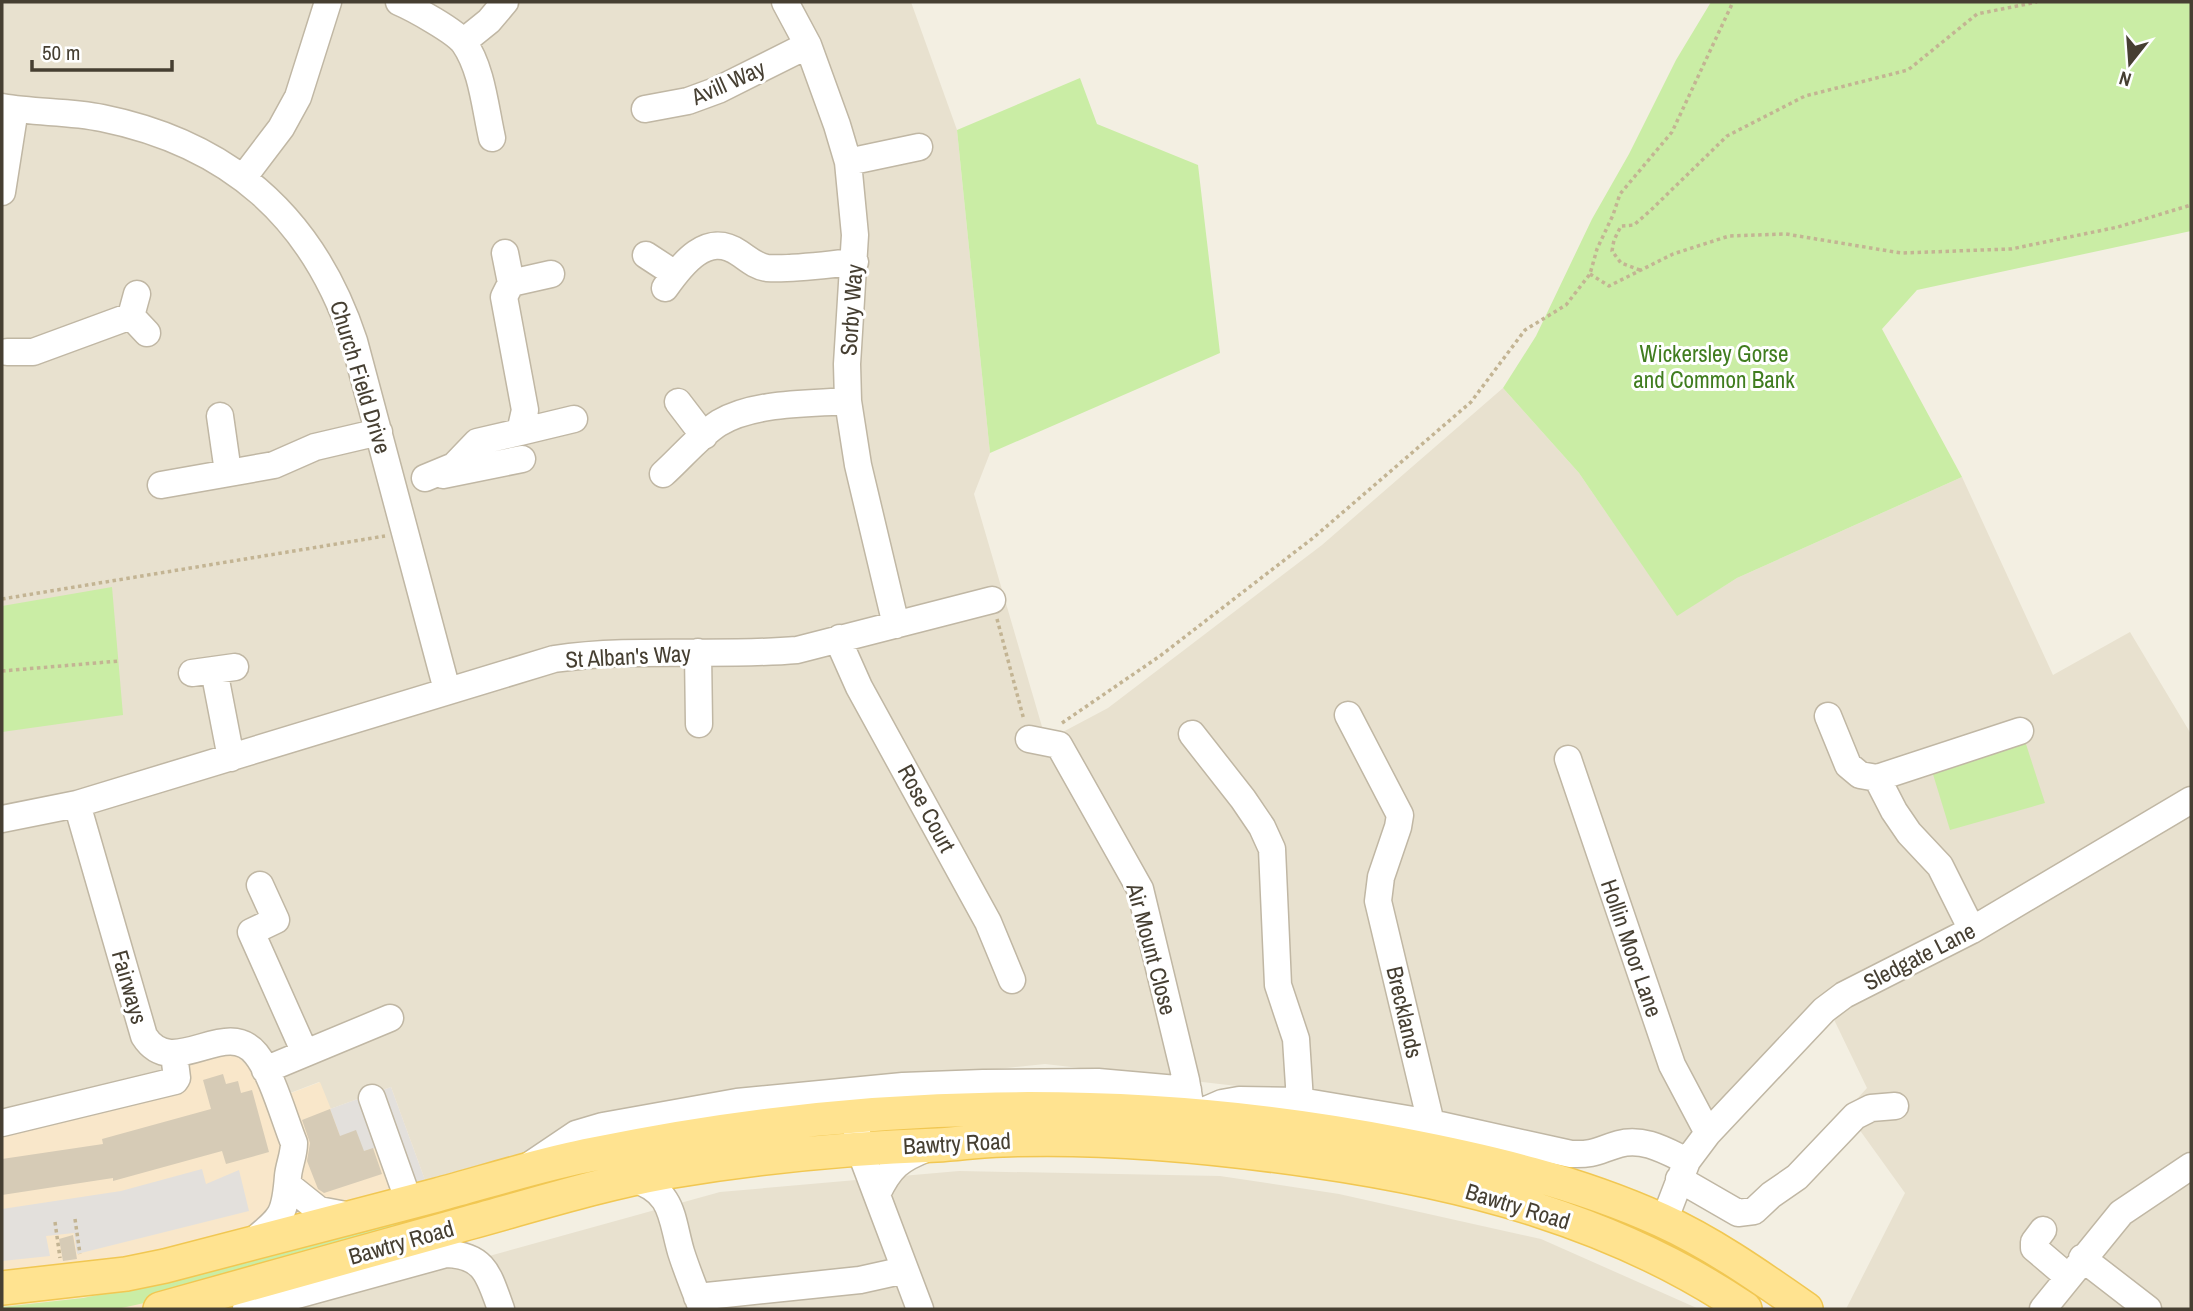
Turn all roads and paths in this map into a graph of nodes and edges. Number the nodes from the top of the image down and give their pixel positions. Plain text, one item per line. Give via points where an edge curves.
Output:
1 (328, 2) edge
2 (399, 2) edge
3 (505, 2) edge
4 (785, 2) edge
5 (1733, 2) edge
6 (2037, 2) edge
7 (463, 41) junction
8 (808, 45) junction
9 (8, 108) edge
10 (645, 109) dead end
11 (492, 138) dead end
12 (919, 146) dead end
13 (848, 162) junction
14 (243, 178) junction
15 (2, 192) edge
16 (2191, 205) edge
17 (505, 253) dead end
18 (646, 255) dead end
19 (855, 262) junction
20 (1641, 270) junction
21 (551, 274) dead end
22 (1590, 274) junction
23 (512, 283) junction
24 (138, 314) dead end
25 (4, 358) edge
26 (848, 401) junction
27 (678, 402) dead end
28 (219, 416) dead end
29 (574, 419) dead end
30 (379, 432) junction
31 (520, 432) junction
32 (704, 436) junction
33 (522, 459) dead end
34 (228, 472) junction
35 (663, 474) dead end
36 (425, 478) junction
37 (393, 484) junction
38 (161, 485) dead end
39 (404, 533) junction
40 (2, 599) edge
41 (992, 600) joint
42 (896, 625) junction
43 (840, 638) junction
44 (698, 652) junction
45 (118, 662) dead end
46 (214, 670) dead end
47 (2, 671) edge
48 (447, 690) junction
49 (1348, 715) dead end
50 (1828, 716) dead end
51 (699, 724) dead end
52 (2020, 731) dead end
53 (1192, 734) dead end
54 (1030, 739) joint
55 (1059, 745) junction
56 (231, 758) junction
57 (1568, 759) dead end
58 (1877, 778) junction
59 (2191, 800) edge
60 (76, 804) junction
61 (2, 819) edge
62 (260, 885) dead end
63 (1972, 930) junction
64 (1012, 980) dead end
65 (390, 1018) dead end
66 (305, 1053) junction
67 (174, 1054) junction
68 (265, 1070) junction
69 (372, 1098) dead end
70 (1300, 1101) junction
71 (1190, 1103) junction
72 (1895, 1106) dead end
73 (916, 1111) junction
74 (854, 1115) junction
75 (2, 1123) edge
76 (1431, 1123) junction
77 (1708, 1133) junction
78 (928, 1145) junction
79 (860, 1148) junction
80 (707, 1166) junction
81 (2191, 1166) edge
82 (1683, 1170) junction
83 (517, 1174) junction
84 (634, 1179) junction
85 (289, 1186) junction
86 (877, 1194) junction
87 (408, 1202) junction
88 (673, 1216) junction
89 (355, 1217) junction
90 (75, 1219) dead end
91 (1664, 1221) junction
92 (54, 1222) dead end
93 (2043, 1230) dead end
94 (248, 1245) junction
95 (81, 1259) dead end
96 (61, 1263) dead end
97 (2075, 1268) junction
98 (905, 1270) junction
99 (2, 1288) edge
100 (700, 1303) edge
101 (277, 1305) edge
102 (160, 1309) edge
103 (246, 1309) edge
104 (501, 1309) edge
105 (920, 1309) edge
106 (1745, 1309) edge
107 (1806, 1309) edge
108 (2043, 1309) edge
109 (2148, 1309) edge

1 - 14 street via 298,97
2 - 7 street
3 - 7 street
4 - 8 street, Sorby Way
5 - 22 path via 1671,132 1620,194
6 - 20 path via 1977,13 1908,69 1805,96 1727,136 1653,209 1634,225 1621,226 1612,251 1621,263
7 - 11 street via 477,74
8 - 10 street, Avill Way via 718,90
8 - 13 street, Sorby Way
9 - 14 street, Church Field Drive via 99,117 149,129 211,156
9 - 15 street
12 - 13 street
13 - 19 street, Sorby Way
14 - 30 street, Church Field Drive via 305,241 329,278 354,341
16 - 20 path via 2118,227 2011,249 1901,254 1786,234 1729,236
17 - 23 street
18 - 19 street via 670,281 692,255 716,246 728,247 767,268
19 - 26 street, Sorby Way
20 - 22 path via 1609,286
21 - 23 street
22 - 55 path via 1566,305 1525,330 1471,402 1313,538 1160,656 1060,724
23 - 31 street via 503,297 526,410
24 - 25 street
26 - 32 street via 758,409 719,423
26 - 42 street, Sorby Way via 858,465
27 - 32 street
28 - 34 street
29 - 31 street
30 - 34 street via 315,447 274,465
30 - 37 street, Church Field Drive
31 - 36 street via 477,442 454,466
32 - 35 street
33 - 36 street
34 - 38 street
36 - 37 street
37 - 39 street, Church Field Drive
39 - 40 path
39 - 48 street, Church Field Drive
41 - 42 street, St Alban's Way
41 - 54 path
42 - 43 street, St Alban's Way
43 - 44 street, St Alban's Way via 769,652
43 - 64 street, Rose Court via 859,687 988,922
44 - 48 street, St Alban's Way via 587,654
44 - 51 street
45 - 47 path
46 - 56 street
48 - 56 street, St Alban's Way
49 - 76 street, Brecklands via 1400,815 1378,901
50 - 58 street via 1849,765 1860,775
52 - 58 street
53 - 70 street via 1243,799 1272,849 1278,985 1296,1039
54 - 55 street
55 - 71 street, Air Mount Close via 1140,889
56 - 60 street, St Alban's Way
57 - 77 street, Hollin Moor Lane via 1672,1065
58 - 63 street via 1909,833 1940,866
59 - 63 street, Sledgate Lane
60 - 61 street, St Alban's Way
60 - 67 street, Fairways via 144,1036 160,1051
62 - 66 street via 276,920 251,932
63 - 77 street, Sledgate Lane via 1844,995
65 - 66 street
66 - 68 street
67 - 68 street via 236,1042 256,1054
67 - 75 street via 175,1081
68 - 85 street via 294,1143
69 - 87 street
70 - 71 street, Bawtry Road
70 - 76 street, Bawtry Road
71 - 73 main road, Bawtry Road
71 - 83 street, Bawtry Road via 1098,1082 903,1086 737,1102 603,1126 576,1135
71 - 91 main road, Bawtry Road via 1460,1155 1541,1176
72 - 82 street, Bawtry Road via 1871,1108 1855,1116 1797,1177 1748,1213 1733,1210
73 - 74 main road, Bawtry Road
73 - 78 main road
74 - 79 street
74 - 83 main road, Bawtry Road via 676,1138
76 - 82 street, Bawtry Road via 1571,1154 1639,1142
77 - 82 street, Sledgate Lane
78 - 79 main road, Bawtry Road
78 - 86 street via 889,1170
78 - 106 main road, Bawtry Road via 1051,1139 1166,1144 1380,1170 1528,1205 1646,1251
79 - 80 main road, Bawtry Road
79 - 86 street
80 - 84 main road, Bawtry Road
80 - 88 street via 686,1182
81 - 97 street via 2121,1213
82 - 91 street
83 - 87 main road, Bawtry Road
84 - 88 street via 662,1195
84 - 102 main road, Bawtry Road
85 - 89 street via 319,1210
85 - 94 street via 280,1217
86 - 98 street
87 - 89 main road, Bawtry Road
88 - 100 street
89 - 94 main road, Bawtry Road
90 - 95 path
91 - 107 main road, Bawtry Road
92 - 96 path
93 - 97 street via 2034,1248
94 - 99 main road, Bawtry Road via 126,1275
97 - 108 street
97 - 109 street
98 - 100 street
98 - 105 street
101 - 103 street, Bawtry Road
101 - 104 street, Bawtry Road via 446,1254 462,1254 487,1271

